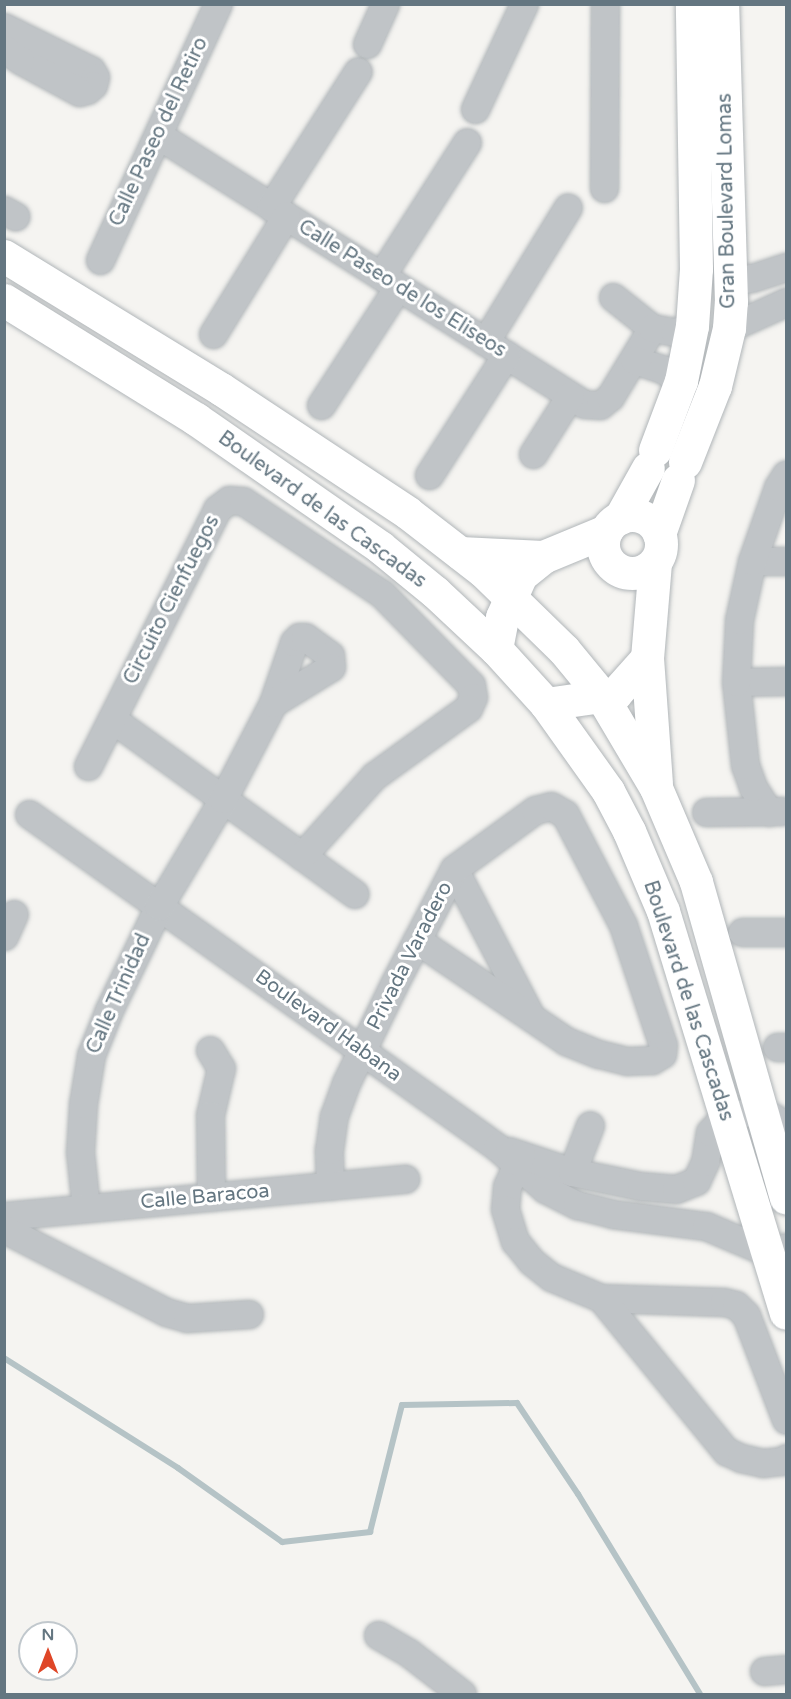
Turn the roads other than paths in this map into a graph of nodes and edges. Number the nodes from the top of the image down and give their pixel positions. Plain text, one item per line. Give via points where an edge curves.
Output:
1 (218, 4) edge
2 (385, 4) edge
3 (524, 4) edge
4 (604, 4) edge
5 (692, 4) edge
6 (722, 4) edge
7 (4, 27) edge
8 (367, 44) dead end
9 (4, 49) edge
10 (358, 71) dead end
11 (475, 109) dead end
12 (158, 135) junction
13 (466, 142) dead end
14 (604, 188) dead end
15 (568, 207) dead end
16 (729, 210) junction
17 (279, 211) junction
18 (695, 211) junction
19 (4, 256) edge
20 (100, 260) dead end
21 (786, 267) edge
22 (390, 281) junction
23 (732, 281) junction
24 (613, 297) dead end
25 (4, 300) edge
26 (786, 302) edge
27 (692, 326) junction
28 (652, 328) junction
29 (729, 328) junction
30 (213, 334) dead end
31 (496, 349) junction
32 (634, 360) junction
33 (221, 389) junction
34 (678, 391) junction
35 (570, 396) junction
36 (321, 405) dead end
37 (706, 413) junction
38 (196, 419) junction
39 (533, 454) dead end
40 (667, 465) junction
41 (786, 474) edge
42 (429, 475) dead end
43 (613, 525) junction
44 (657, 548) junction
45 (460, 553) junction
46 (543, 557) junction
47 (752, 561) junction
48 (786, 561) edge
49 (509, 595) junction
50 (496, 649) junction
51 (647, 658) junction
52 (786, 681) edge
53 (736, 682) junction
54 (602, 696) junction
55 (273, 703) dead end
56 (546, 704) junction
57 (112, 719) junction
58 (88, 766) dead end
59 (656, 788) junction
60 (223, 800) junction
61 (706, 812) dead end
62 (778, 812) edge
63 (29, 814) dead end
64 (302, 856) junction
65 (454, 869) junction
66 (355, 894) dead end
67 (159, 906) junction
68 (742, 932) dead end
69 (786, 932) edge
70 (417, 940) junction
71 (532, 1018) junction
72 (210, 1050) dead end
73 (362, 1051) junction
74 (725, 1116) junction
75 (774, 1118) edge
76 (590, 1125) dead end
77 (511, 1155) junction
78 (572, 1172) junction
79 (405, 1179) dead end
80 (696, 1180) junction
81 (330, 1186) junction
82 (210, 1197) junction
83 (786, 1197) edge
84 (86, 1208) junction
85 (45, 1212) junction
86 (4, 1216) edge
87 (706, 1226) junction
88 (4, 1230) edge
89 (42, 1250) junction
90 (778, 1250) edge
91 (601, 1298) junction
92 (786, 1313) edge
93 (249, 1314) dead end
94 (786, 1420) edge
95 (786, 1458) edge
96 (378, 1635) dead end
97 (462, 1695) edge

1 - 12 street, Calle Paseo del Retiro
2 - 8 street
3 - 11 street
4 - 14 street
5 - 18 main road, Gran Boulevard Lomas
6 - 16 main road, Gran Boulevard Lomas
7 - 9 street via 91,70 95,77 93,85 79,92
10 - 17 street
12 - 17 street, Calle Paseo de los Eliseos
12 - 20 street, Calle Paseo del Retiro
13 - 22 street
15 - 31 street
16 - 18 main road
16 - 23 main road, Gran Boulevard Lomas
17 - 22 street, Calle Paseo de los Eliseos
17 - 30 street
18 - 27 main road, Gran Boulevard Lomas
19 - 33 main road, Boulevard de las Cascadas
21 - 23 street
22 - 31 street, Calle Paseo de los Eliseos
22 - 36 street
23 - 29 main road, Gran Boulevard Lomas
24 - 28 street
25 - 38 main road, Boulevard de las Cascadas
26 - 29 street
27 - 28 street via 675,332
27 - 34 main road, Gran Boulevard Lomas
28 - 32 street, Calle Paseo de los Eliseos
29 - 37 main road, Gran Boulevard Lomas
31 - 35 street, Calle Paseo de los Eliseos
31 - 42 street
32 - 34 street via 662,369
32 - 35 street, Calle Paseo de los Eliseos via 610,398 600,405 584,404
33 - 38 main road
33 - 45 main road, Boulevard de las Cascadas via 408,513
34 - 37 main road
34 - 40 main road, Gran Boulevard Lomas
35 - 39 street
37 - 40 main road, Gran Boulevard Lomas
38 - 50 main road, Boulevard de las Cascadas via 380,547
40 - 43 main road, Gran Boulevard Lomas
40 - 44 main road, Gran Boulevard Lomas
41 - 47 street
43 - 44 main road via 629,516 647,520
43 - 44 main road via 603,540 606,558 620,571 638,572
43 - 46 main road
44 - 51 main road, Gran Boulevard Lomas
45 - 46 main road
45 - 49 main road, Boulevard de las Cascadas
46 - 49 main road via 521,575
47 - 48 street
47 - 53 street via 739,620
49 - 50 main road
49 - 54 main road, Boulevard de las Cascadas via 564,650
50 - 56 main road, Boulevard de las Cascadas
51 - 54 main road via 615,694
51 - 59 main road, Gran Boulevard Lomas
52 - 53 street
53 - 62 street via 745,765 753,787
54 - 56 main road
54 - 59 main road, Boulevard de las Cascadas
55 - 60 street, Calle Trinidad
56 - 74 main road, Boulevard de las Cascadas via 608,791 629,831 663,911
57 - 58 street, Circuito Cienfuegos
57 - 60 street
57 - 64 street, Circuito Cienfuegos via 217,509 228,500 243,501 382,594 471,685 473,697 468,708 374,776
59 - 75 main road, Boulevard de las Cascadas via 696,882
60 - 64 street
60 - 67 street, Calle Trinidad
61 - 62 street
63 - 67 street, Boulevard Habana
64 - 66 street
65 - 70 street, Privada Varadero
65 - 71 street
65 - 71 street, Privada Varadero via 535,810 551,807 565,814 623,925 663,1045 662,1054 652,1060 627,1061 598,1054 566,1041
67 - 73 street, Boulevard Habana
67 - 84 street, Calle Trinidad via 91,1055 81,1152
68 - 69 street
70 - 71 street
70 - 73 street, Privada Varadero
72 - 82 street via 221,1068 210,1115
73 - 77 street, Boulevard Habana
73 - 81 street, Privada Varadero via 334,1116 329,1150
74 - 75 street
74 - 80 street via 710,1132 705,1162
74 - 90 main road, Boulevard de las Cascadas
75 - 83 main road, Boulevard de las Cascadas
76 - 78 street
77 - 78 street, Boulevard Habana
77 - 87 street, Boulevard Habana via 545,1189 577,1205 612,1214
77 - 91 street via 505,1209 515,1240 531,1261 551,1277
78 - 80 street, Boulevard Habana via 645,1187 676,1189
79 - 81 street, Calle Baracoa
80 - 87 street
81 - 82 street, Calle Baracoa
82 - 84 street, Calle Baracoa
84 - 85 street, Calle Baracoa
85 - 86 street, Calle Baracoa
85 - 89 street
87 - 90 street, Boulevard Habana
88 - 89 street
89 - 93 street via 166,1312 187,1318
90 - 92 main road, Boulevard de las Cascadas
91 - 94 street via 736,1305 746,1315
91 - 95 street via 726,1451 762,1463
96 - 97 street via 409,1653

